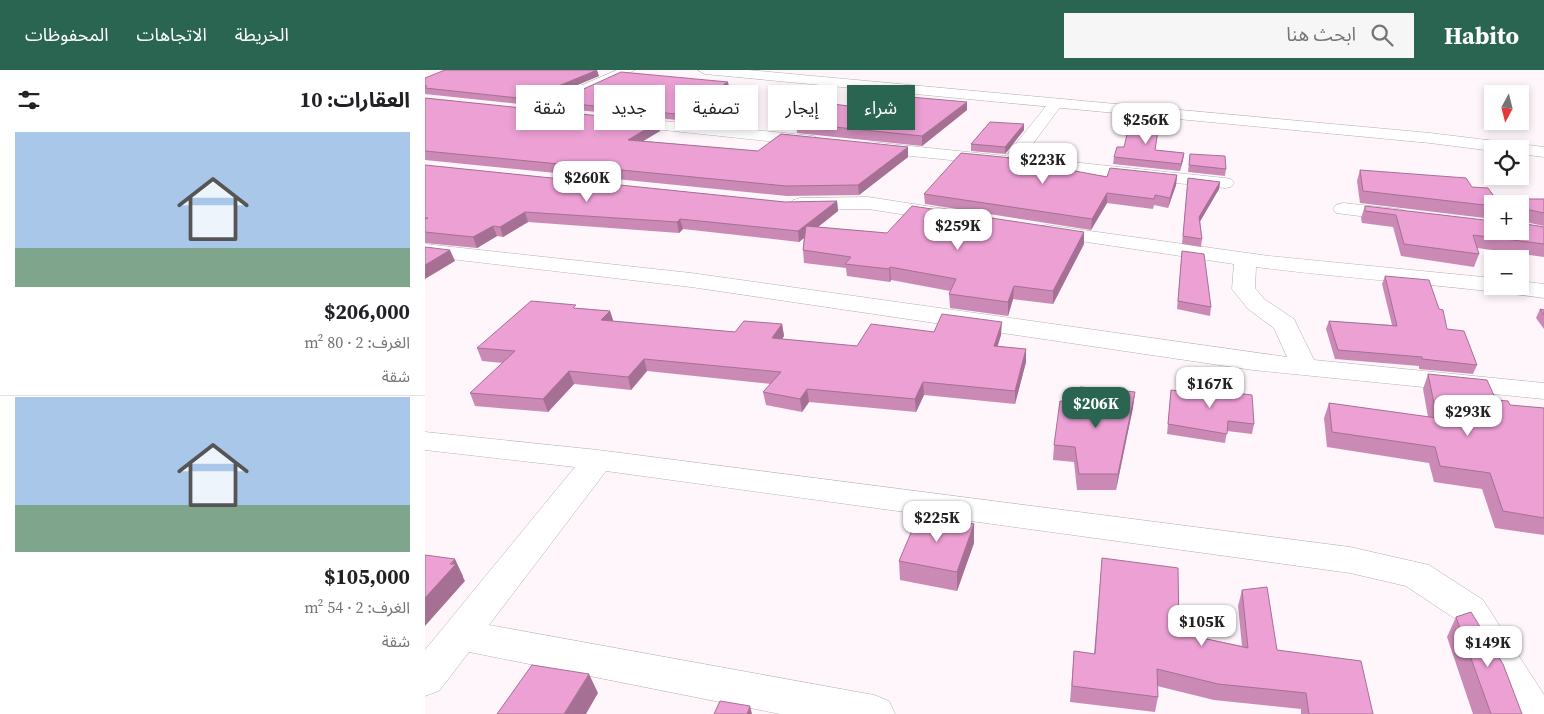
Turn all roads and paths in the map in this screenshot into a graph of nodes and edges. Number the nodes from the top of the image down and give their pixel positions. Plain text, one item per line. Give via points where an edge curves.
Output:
1 (628, 70) edge
2 (705, 70) edge
3 (584, 89) edge
4 (1057, 103) junction
5 (665, 127) edge
6 (835, 144) edge
7 (1484, 145) edge
8 (854, 146) edge
9 (1529, 150) edge
10 (1544, 152) edge
11 (1011, 161) junction
12 (1225, 183) dead end
13 (777, 203) edge
14 (1343, 209) dead end
15 (1418, 217) edge
16 (967, 218) edge
17 (1025, 227) edge
18 (425, 250) edge
19 (1245, 260) junction
20 (1484, 284) edge
21 (1529, 288) edge
22 (1544, 290) edge
23 (1304, 367) junction
24 (1544, 391) edge
25 (425, 441) edge
26 (598, 460) junction
27 (460, 635) junction
28 (425, 679) edge
29 (873, 714) edge
30 (1533, 714) edge

1 - 3 street
2 - 4 street
4 - 7 street
4 - 11 street
5 - 6 street
8 - 11 street
9 - 10 street
11 - 12 street
13 - 16 street via 868,203
14 - 15 street
17 - 19 street
18 - 23 street via 691,280
19 - 20 street
19 - 23 street via 1243,289 1256,304 1285,324
21 - 22 street
23 - 24 street
25 - 26 street
26 - 27 street
26 - 30 street via 1350,560 1416,575 1470,610
27 - 28 street
27 - 29 street

